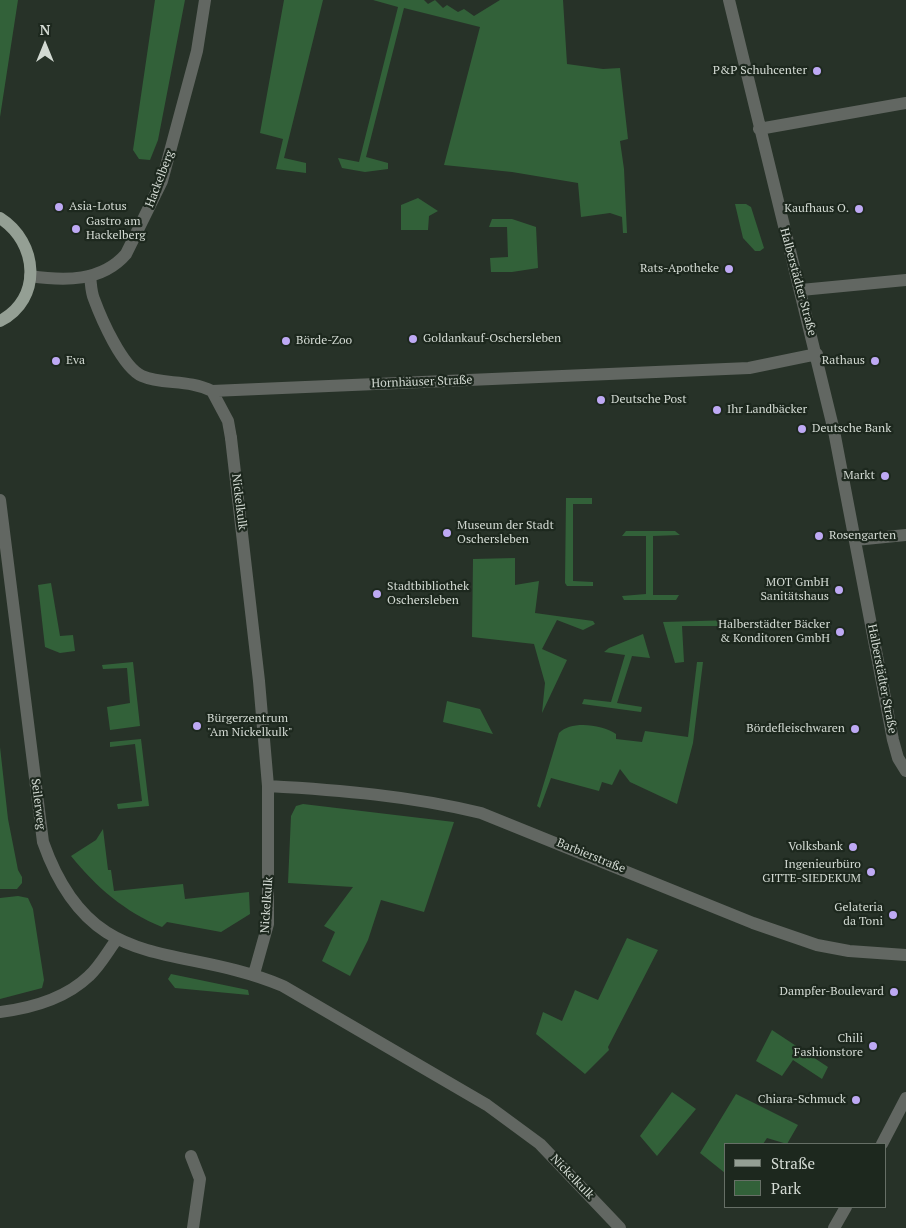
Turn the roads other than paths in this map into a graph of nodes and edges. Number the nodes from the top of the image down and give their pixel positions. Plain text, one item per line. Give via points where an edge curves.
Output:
1 (205, 0) edge
2 (729, 0) edge
3 (906, 103) edge
4 (759, 129) junction
5 (0, 218) edge
6 (30, 276) junction
7 (90, 276) junction
8 (906, 280) edge
9 (801, 290) junction
10 (0, 321) edge
11 (817, 354) junction
12 (212, 392) junction
13 (0, 500) edge
14 (906, 536) edge
15 (855, 540) junction
16 (906, 770) edge
17 (268, 786) junction
18 (117, 939) junction
19 (906, 955) edge
20 (254, 974) junction
21 (0, 1012) edge
22 (906, 1098) edge
23 (883, 1143) edge
24 (190, 1156) dead end
25 (845, 1208) edge
26 (192, 1228) edge
27 (620, 1228) edge
28 (834, 1228) edge

1 - 7 street, Hackelberg via 194,61 159,188 126,254 118,264
2 - 4 street, Halberstädter Straße
3 - 4 street
4 - 9 street, Halberstädter Straße
5 - 6 main road via 11,225 23,240 30,258
6 - 7 street, Hackelberg via 65,280
6 - 10 main road via 26,293 16,308
7 - 12 street, Hornhäuser Straße via 93,297 130,367 142,376 200,385
8 - 9 street
9 - 11 street, Halberstädter Straße
11 - 12 street, Hornhäuser Straße via 749,368
11 - 15 street, Halberstädter Straße
12 - 17 street, Nickelkulk via 228,421 231,438
13 - 18 street, Seilerweg via 43,842 52,866 77,906 97,926
14 - 15 street
15 - 16 street, Halberstädter Straße via 893,740 898,758
17 - 19 street, Barbierstraße via 352,791 441,803 481,813 753,923 818,945 849,952
17 - 20 street, Nickelkulk via 268,924
18 - 20 street, Seilerweg via 164,956
18 - 21 street via 89,976 73,989 26,1008
20 - 27 street, Nickelkulk via 283,986 487,1105 540,1144
22 - 23 street
24 - 26 street via 200,1179
25 - 28 street

